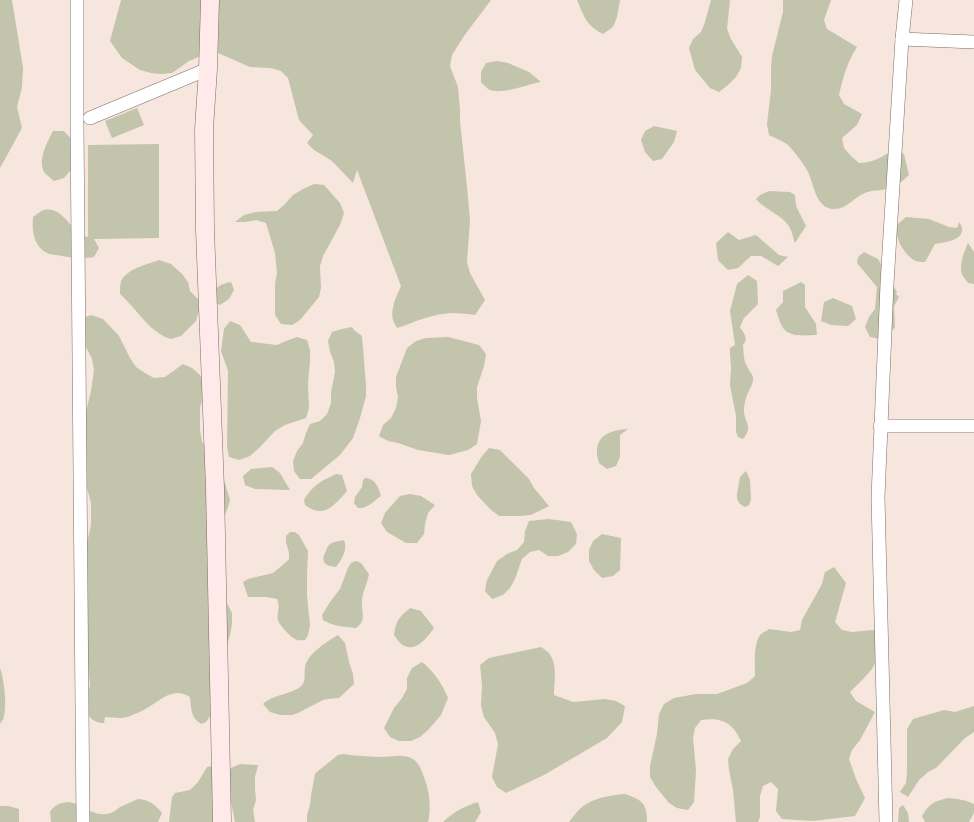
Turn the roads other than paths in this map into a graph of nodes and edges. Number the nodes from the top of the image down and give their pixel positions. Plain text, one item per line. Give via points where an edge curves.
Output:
1 (77, 0) edge
2 (210, 0) edge
3 (906, 0) edge
4 (902, 39) junction
5 (974, 42) edge
6 (208, 69) junction
7 (90, 118) dead end
8 (880, 426) junction
9 (974, 426) edge
10 (83, 822) edge
11 (222, 822) edge
12 (886, 822) edge

1 - 10 street
2 - 6 street
3 - 4 street
4 - 5 street
4 - 8 street
6 - 7 street
6 - 11 street via 204,129 205,230 215,488
8 - 9 street
8 - 12 street via 878,497

